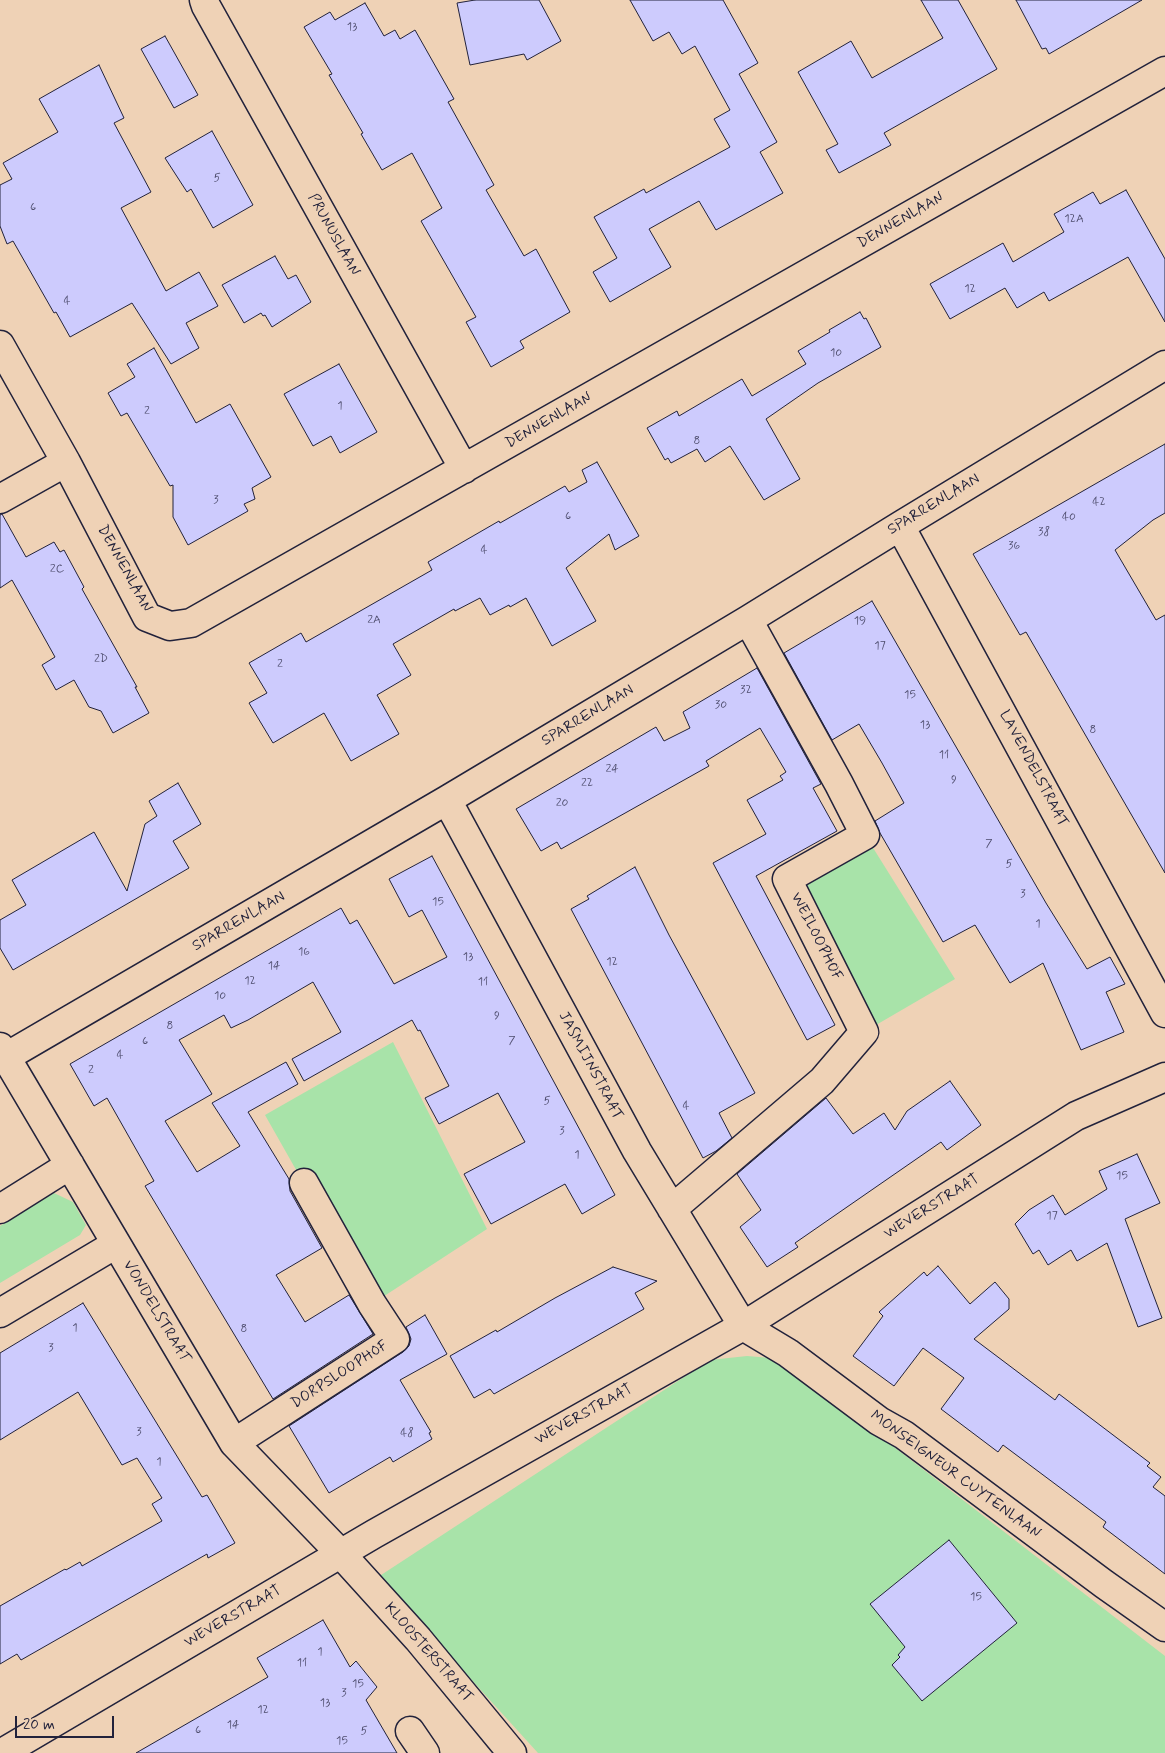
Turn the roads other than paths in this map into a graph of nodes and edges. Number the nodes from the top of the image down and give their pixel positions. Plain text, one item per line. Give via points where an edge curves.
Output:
1 (204, 0) edge
2 (1165, 71) edge
3 (0, 345) edge
4 (1165, 365) edge
5 (66, 462) junction
6 (464, 469) junction
7 (0, 499) edge
8 (900, 526) junction
9 (748, 620) junction
10 (447, 800) junction
11 (1165, 1013) edge
12 (3, 1052) edge
13 (1165, 1077) edge
14 (70, 1165) junction
15 (304, 1184) dead end
16 (0, 1209) edge
17 (672, 1209) junction
18 (116, 1244) junction
19 (0, 1313) edge
20 (743, 1326) junction
21 (234, 1443) junction
22 (341, 1554) junction
23 (1165, 1627) edge
24 (2, 1753) edge
25 (512, 1753) edge

1 - 6 street, PRUNUSLAAN
2 - 6 street, DENNENLAAN
3 - 5 street, DENNENLAAN
4 - 8 street, SPARRENLAAN
5 - 6 street, DENNENLAAN via 147,617 170,626 191,624
5 - 7 street
8 - 9 street, SPARRENLAAN
8 - 11 street, LAVENDELSTRAAT
9 - 10 street, SPARRENLAAN
9 - 17 street, WEILOOPHOF via 865,835 787,879 864,1032 822,1081
10 - 12 street, SPARRENLAAN
10 - 17 street, JASMIJNSTRAAT via 637,1152
12 - 14 street, VONDELSTRAAT
13 - 20 street, WEVERSTRAAT via 1076,1116
14 - 16 street
14 - 18 street, VONDELSTRAAT
15 - 21 street, DORPSLOOPHOF via 395,1339
17 - 20 street, JASMIJNSTRAAT
18 - 19 street
18 - 21 street, VONDELSTRAAT
20 - 22 street, WEVERSTRAAT
20 - 23 street, MONSEIGNEUR CUYTENLAAN via 788,1353 879,1421 904,1435
21 - 22 street, VONDELSTRAAT
22 - 24 street, WEVERSTRAAT
22 - 25 street, KLOOSTERSTRAAT via 418,1639

